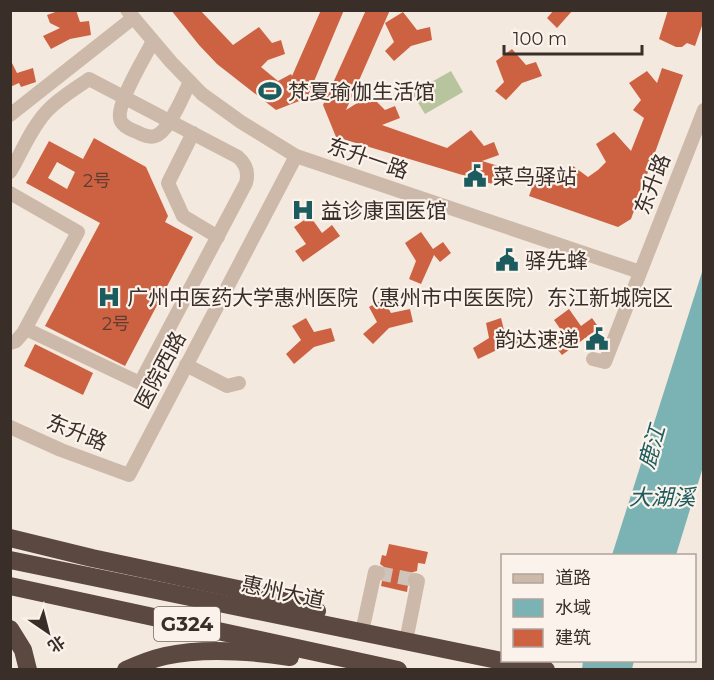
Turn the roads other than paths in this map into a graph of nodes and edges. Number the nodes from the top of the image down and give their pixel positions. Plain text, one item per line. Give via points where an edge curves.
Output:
1 (130, 14) edge
2 (153, 41) junction
3 (190, 82) junction
4 (124, 97) junction
5 (704, 110) edge
6 (10, 115) edge
7 (170, 121) junction
8 (193, 133) junction
9 (296, 156) junction
10 (10, 172) edge
11 (10, 193) edge
12 (218, 237) junction
13 (640, 272) junction
14 (26, 329) junction
15 (10, 343) edge
16 (593, 359) dead end
17 (186, 365) junction
18 (239, 383) dead end
19 (10, 427) edge
20 (129, 475) joint
21 (10, 538) edge
22 (10, 560) edge
23 (378, 573) dead end
24 (415, 580) dead end
25 (10, 586) edge
26 (10, 629) edge
27 (362, 632) junction
28 (406, 641) junction
29 (501, 660) edge
30 (364, 662) junction
31 (511, 662) edge
32 (28, 669) edge
33 (126, 669) edge
34 (398, 669) edge
35 (546, 669) edge

1 - 2 street, 东升一路
1 - 6 street
2 - 3 street, 东升一路
2 - 4 street
3 - 7 street
3 - 9 street, 东升一路 via 228,113
4 - 7 street
4 - 7 street via 119,117 126,127 153,137
4 - 10 street via 89,79 44,115
5 - 13 street, 东升路
7 - 8 street
8 - 12 street via 168,183 183,216
8 - 12 street via 238,157 248,171 246,183
9 - 13 street, 东升一路
9 - 17 street, 医院西路
11 - 14 street via 78,232
12 - 14 street via 140,383
13 - 16 street, 东升路 via 605,362
14 - 15 street
17 - 18 street via 227,386
17 - 20 street, 医院西路
19 - 20 street, 东升路
21 - 27 highway via 252,592 342,618
22 - 27 highway, 惠州大道 / G324
23 - 27 street via 375,572
24 - 28 street via 418,581
25 - 30 highway, G324
26 - 32 highway via 23,650
27 - 28 highway, 惠州大道 / G324
28 - 29 highway, 惠州大道 / G324
30 - 33 highway via 229,651 168,656
30 - 34 highway, G324
31 - 35 highway, 惠州大道 / G324

